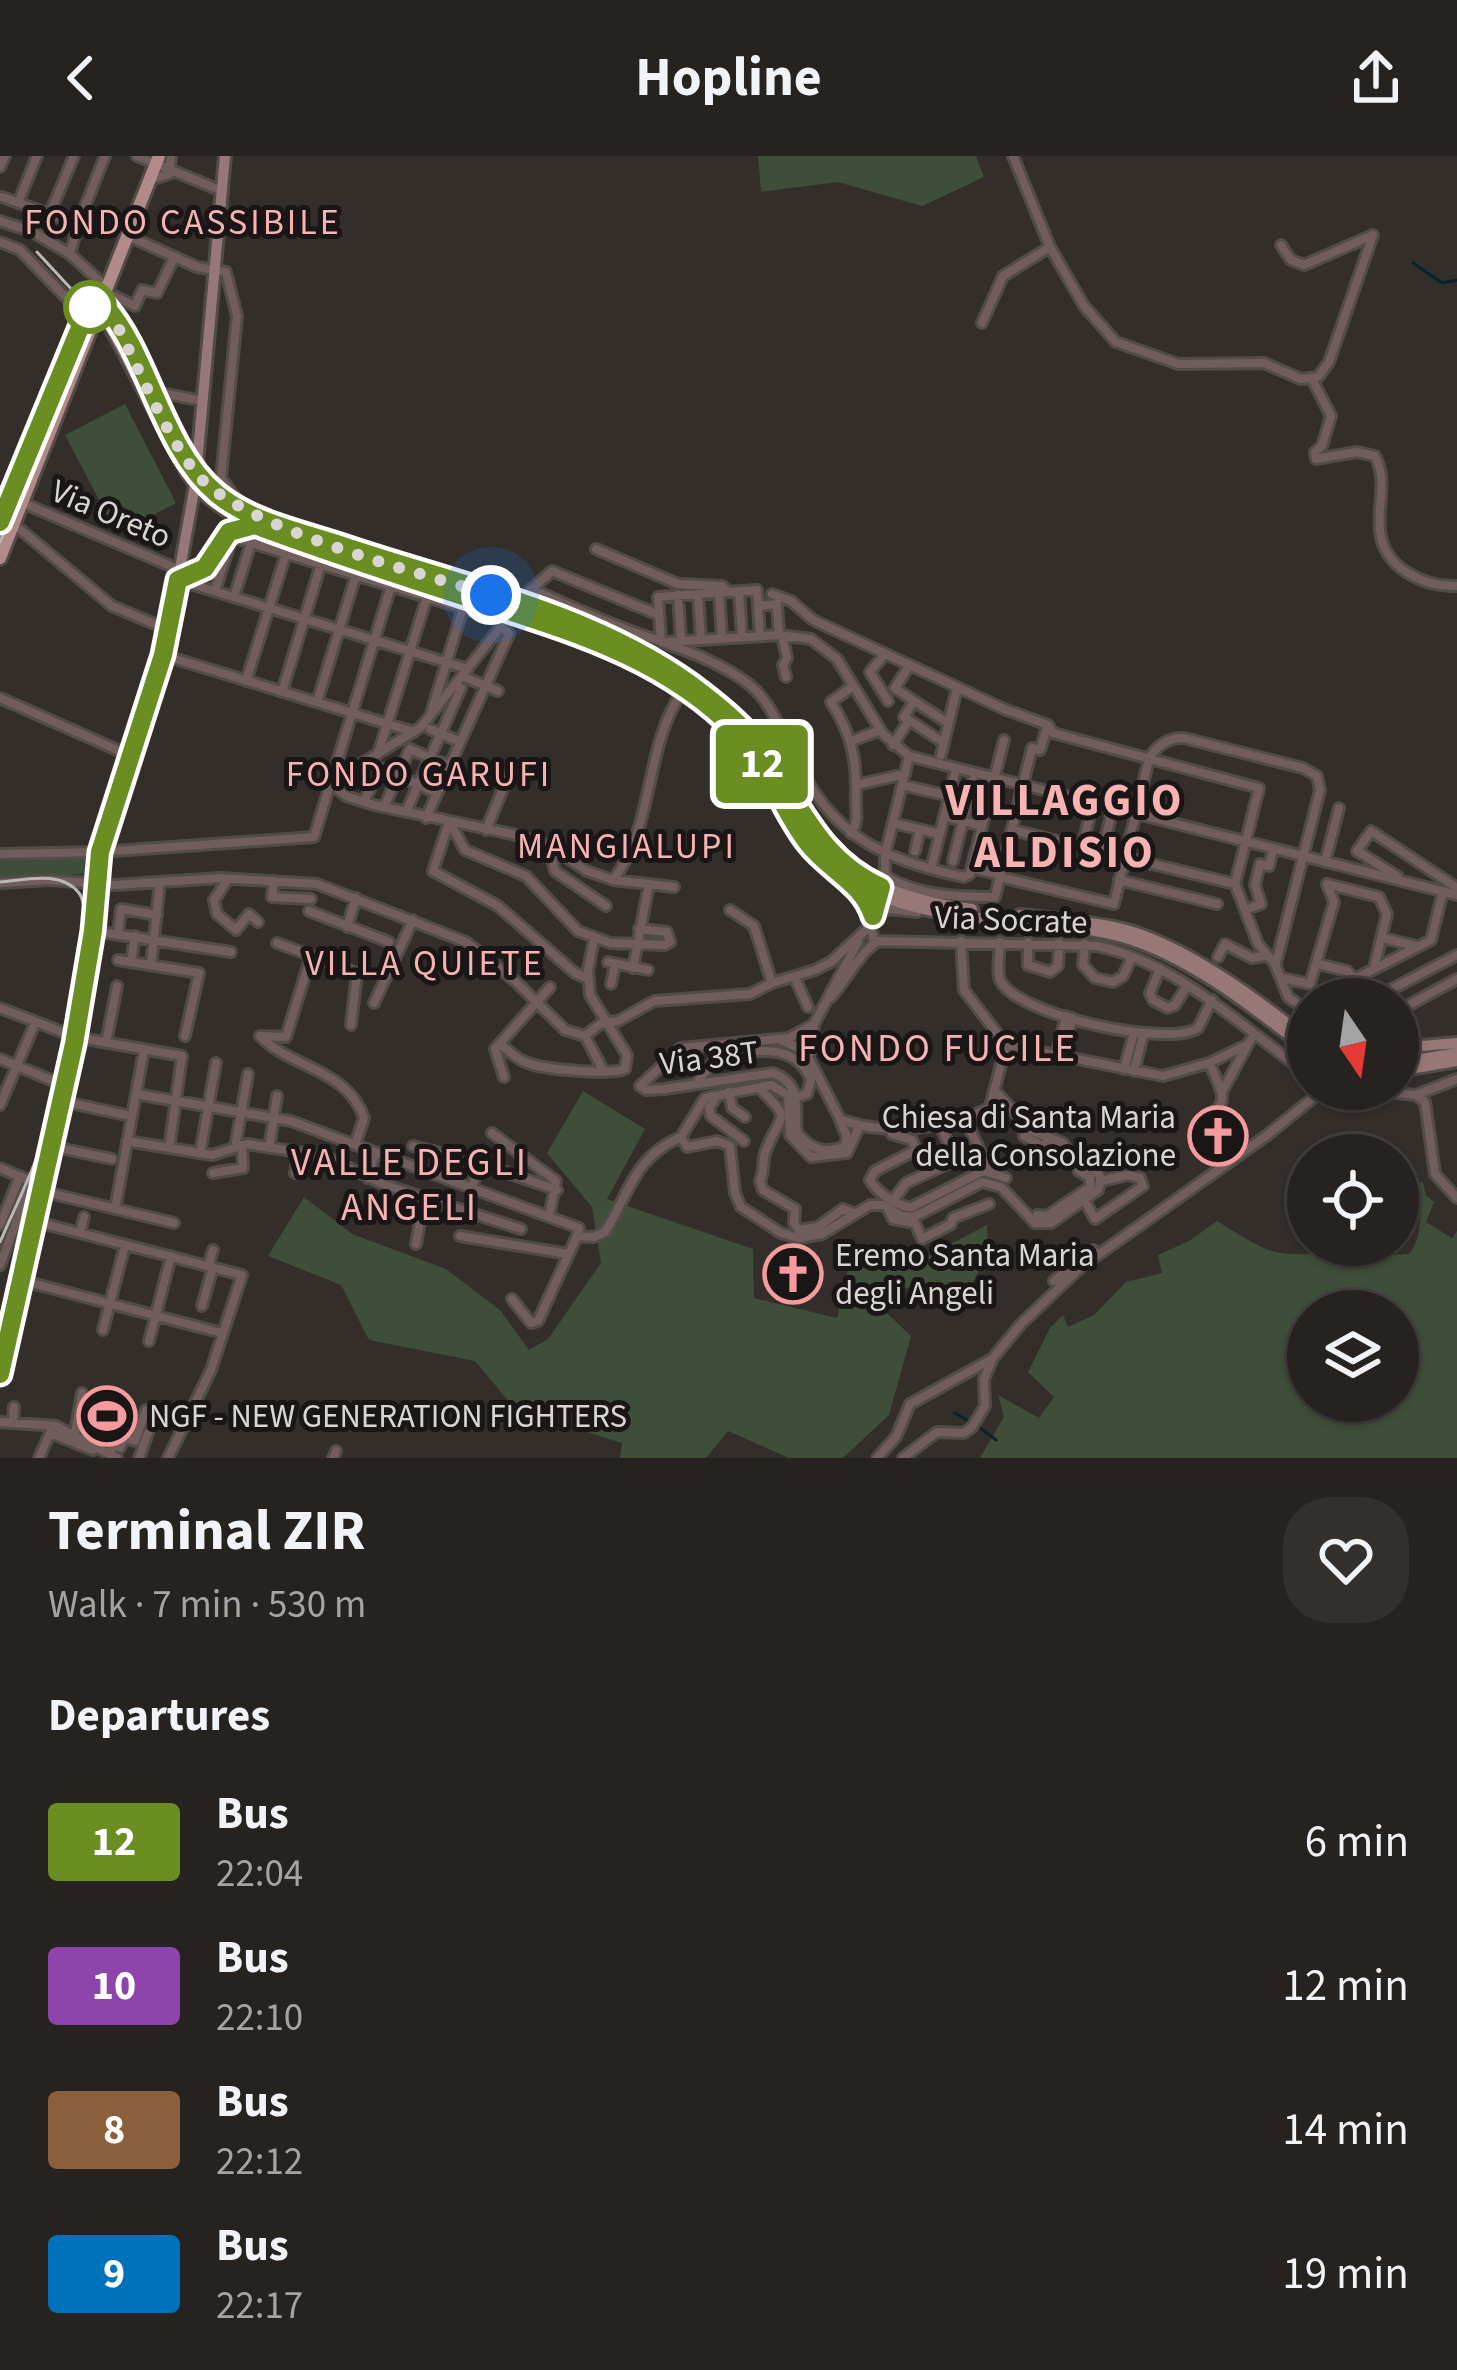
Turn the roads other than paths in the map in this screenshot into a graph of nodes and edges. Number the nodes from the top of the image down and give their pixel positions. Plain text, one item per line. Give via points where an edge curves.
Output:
1 (4, 156) edge
2 (37, 156) edge
3 (74, 156) edge
4 (105, 156) edge
5 (137, 156) edge
6 (172, 156) edge
7 (225, 156) edge
8 (1013, 156) edge
9 (157, 160) edge
10 (0, 167) edge
11 (171, 170) junction
12 (148, 180) junction
13 (222, 191) junction
14 (2, 197) edge
15 (17, 203) junction
16 (50, 213) junction
17 (0, 221) edge
18 (77, 224) junction
19 (126, 235) junction
20 (0, 242) edge
21 (1281, 244) dead end
22 (1050, 247) junction
23 (70, 254) junction
24 (174, 258) junction
25 (221, 271) junction
26 (98, 305) junction
27 (982, 322) dead end
28 (113, 332) junction
29 (1312, 379) junction
30 (151, 391) junction
31 (203, 401) junction
32 (221, 468) junction
33 (198, 480) junction
34 (10, 500) edge
35 (253, 519) junction
36 (7, 523) edge
37 (250, 543) junction
38 (596, 548) dead end
39 (286, 554) junction
40 (0, 558) edge
41 (321, 565) junction
42 (179, 575) junction
43 (356, 575) junction
44 (392, 586) junction
45 (1457, 586) edge
46 (531, 590) junction
47 (215, 591) junction
48 (729, 592) junction
49 (698, 594) junction
50 (772, 594) dead end
51 (678, 596) junction
52 (234, 597) junction
53 (427, 597) junction
54 (758, 606) junction
55 (515, 607) junction
56 (269, 608) junction
57 (463, 608) junction
58 (659, 615) junction
59 (488, 616) dead end
60 (304, 619) junction
61 (501, 624) junction
62 (829, 628) junction
63 (340, 629) junction
64 (169, 630) junction
65 (781, 635) junction
66 (760, 636) junction
67 (742, 637) junction
68 (722, 638) junction
69 (375, 640) junction
70 (701, 640) junction
71 (663, 641) junction
72 (681, 641) junction
73 (820, 644) junction
74 (410, 651) junction
75 (163, 655) junction
76 (884, 655) junction
77 (484, 657) dead end
78 (446, 662) junction
79 (496, 662) junction
80 (909, 667) junction
81 (465, 672) junction
82 (786, 677) dead end
83 (246, 681) junction
84 (485, 686) junction
85 (850, 687) junction
86 (461, 688) dead end
87 (957, 688) junction
88 (684, 689) junction
89 (282, 692) junction
90 (498, 692) dead end
91 (0, 698) edge
92 (888, 701) dead end
93 (914, 701) junction
94 (317, 702) junction
95 (453, 705) junction
96 (352, 713) junction
97 (472, 714) junction
98 (430, 716) junction
99 (909, 720) junction
100 (949, 723) junction
101 (388, 724) junction
102 (1048, 725) junction
103 (880, 730) junction
104 (414, 732) junction
105 (435, 732) junction
106 (1004, 740) dead end
107 (852, 741) junction
108 (460, 742) junction
109 (944, 743) junction
110 (893, 745) junction
111 (378, 754) junction
112 (941, 755) dead end
113 (909, 756) junction
114 (133, 757) junction
115 (430, 758) junction
116 (1149, 759) junction
117 (449, 766) junction
118 (956, 769) junction
119 (900, 774) junction
120 (398, 776) junction
121 (994, 778) junction
122 (507, 779) dead end
123 (974, 780) dead end
124 (330, 784) junction
125 (418, 784) junction
126 (856, 785) junction
127 (902, 785) junction
128 (1023, 785) junction
129 (437, 793) junction
130 (949, 796) junction
131 (364, 802) junction
132 (1093, 803) junction
133 (384, 807) junction
134 (1113, 808) junction
135 (1339, 808) dead end
136 (796, 809) junction
137 (406, 812) junction
138 (1136, 814) junction
139 (944, 816) junction
140 (426, 818) junction
141 (963, 821) junction
142 (449, 822) junction
143 (893, 823) junction
144 (982, 826) junction
145 (486, 830) junction
146 (920, 830) junction
147 (1012, 830) junction
148 (851, 832) junction
149 (939, 834) junction
150 (1246, 842) junction
151 (549, 846) junction
152 (1082, 848) junction
153 (1273, 848) junction
154 (914, 850) dead end
155 (100, 852) junction
156 (1102, 852) junction
157 (0, 854) edge
158 (885, 855) junction
159 (1303, 856) junction
160 (1125, 858) junction
161 (1241, 859) junction
162 (953, 860) dead end
163 (1328, 862) junction
164 (1260, 864) junction
165 (931, 869) junction
166 (971, 871) junction
167 (954, 875) junction
168 (1000, 876) junction
169 (846, 878) junction
170 (228, 879) junction
171 (614, 880) junction
172 (1119, 880) junction
173 (274, 881) junction
174 (883, 881) junction
175 (1404, 881) junction
176 (160, 882) junction
177 (0, 883) edge
178 (97, 884) junction
179 (649, 884) junction
180 (1235, 884) junction
181 (1327, 884) junction
182 (674, 887) dead end
183 (1443, 891) junction
184 (1457, 891) edge
185 (947, 897) junction
186 (356, 898) junction
187 (311, 899) dead end
188 (1217, 904) dead end
189 (606, 906) dead end
190 (730, 910) dead end
191 (1245, 910) junction
192 (309, 911) dead end
193 (936, 912) junction
194 (157, 915) junction
195 (413, 920) junction
196 (258, 922) dead end
197 (347, 927) junction
198 (639, 928) junction
199 (93, 931) junction
200 (118, 934) junction
201 (866, 935) junction
202 (135, 936) junction
203 (154, 938) junction
204 (594, 939) junction
205 (1387, 939) dead end
206 (962, 941) junction
207 (389, 942) dead end
208 (637, 942) junction
209 (1000, 942) junction
210 (277, 943) dead end
211 (1028, 943) junction
212 (1059, 943) junction
213 (1085, 944) junction
214 (1418, 947) junction
215 (232, 952) dead end
216 (1457, 955) edge
217 (311, 956) junction
218 (1266, 956) junction
219 (1132, 957) junction
220 (1218, 957) dead end
221 (118, 960) dead end
222 (131, 962) junction
223 (1275, 964) junction
224 (1318, 964) junction
225 (151, 965) junction
226 (633, 968) junction
227 (1373, 969) junction
228 (648, 970) dead end
229 (1160, 971) junction
230 (1280, 977) junction
231 (795, 978) junction
232 (1353, 978) edge
233 (1356, 978) edge
234 (1413, 978) edge
235 (589, 980) junction
236 (1457, 980) edge
237 (772, 983) junction
238 (611, 984) dead end
239 (117, 986) dead end
240 (1187, 986) junction
241 (550, 987) dead end
242 (1287, 993) edge
243 (1212, 1000) junction
244 (1419, 1000) edge
245 (374, 1003) dead end
246 (536, 1003) junction
247 (808, 1007) dead end
248 (0, 1008) edge
249 (1069, 1016) junction
250 (34, 1022) junction
251 (609, 1023) junction
252 (814, 1024) junction
253 (351, 1025) dead end
254 (1287, 1026) edge
255 (1287, 1028) edge
256 (1138, 1034) junction
257 (1255, 1034) junction
258 (185, 1036) dead end
259 (585, 1036) junction
260 (75, 1037) junction
261 (779, 1039) junction
262 (1457, 1041) edge
263 (106, 1043) junction
264 (804, 1043) junction
265 (501, 1044) junction
266 (1006, 1045) junction
267 (1247, 1045) junction
268 (144, 1050) junction
269 (1419, 1054) edge
270 (1059, 1057) junction
271 (1431, 1057) junction
272 (1457, 1057) edge
273 (1287, 1058) edge
274 (0, 1059) edge
275 (1419, 1061) edge
276 (216, 1063) dead end
277 (1206, 1064) junction
278 (16, 1066) junction
279 (604, 1070) junction
280 (1129, 1070) junction
281 (248, 1074) dead end
282 (504, 1077) dead end
283 (1457, 1079) edge
284 (51, 1080) dead end
285 (695, 1085) junction
286 (758, 1087) junction
287 (729, 1092) junction
288 (996, 1092) junction
289 (136, 1094) junction
290 (1419, 1094) edge
291 (718, 1095) junction
292 (1222, 1095) junction
293 (277, 1096) dead end
294 (796, 1096) junction
295 (1419, 1098) edge
296 (60, 1100) junction
297 (176, 1101) junction
298 (0, 1105) edge
299 (208, 1106) junction
300 (1296, 1110) edge
301 (241, 1112) junction
302 (126, 1115) dead end
303 (745, 1117) dead end
304 (964, 1117) junction
305 (274, 1118) junction
306 (841, 1119) junction
307 (939, 1123) junction
308 (860, 1125) junction
309 (891, 1127) junction
310 (492, 1133) dead end
311 (1024, 1136) dead end
312 (681, 1137) junction
313 (1055, 1140) junction
314 (127, 1141) junction
315 (170, 1142) dead end
316 (270, 1142) dead end
317 (744, 1142) dead end
318 (239, 1143) junction
319 (49, 1145) junction
320 (356, 1145) junction
321 (413, 1146) dead end
322 (201, 1148) dead end
323 (298, 1153) junction
324 (375, 1153) junction
325 (112, 1159) dead end
326 (479, 1163) junction
327 (1078, 1163) junction
328 (1222, 1166) junction
329 (0, 1168) edge
330 (989, 1171) junction
331 (213, 1173) dead end
332 (295, 1173) dead end
333 (20, 1176) junction
334 (368, 1178) junction
335 (1006, 1178) dead end
336 (1102, 1181) junction
337 (39, 1183) junction
338 (472, 1189) junction
339 (557, 1190) junction
340 (1457, 1198) edge
341 (424, 1199) junction
342 (1084, 1201) junction
343 (891, 1203) junction
344 (988, 1204) dead end
345 (115, 1209) junction
346 (853, 1213) junction
347 (1037, 1215) dead end
348 (18, 1217) junction
349 (84, 1217) dead end
350 (549, 1217) junction
351 (484, 1218) junction
352 (33, 1221) junction
353 (174, 1223) dead end
354 (0, 1226) edge
355 (521, 1229) dead end
356 (80, 1233) junction
357 (460, 1235) dead end
358 (577, 1236) junction
359 (478, 1237) junction
360 (125, 1244) junction
361 (416, 1244) dead end
362 (213, 1250) dead end
363 (568, 1254) junction
364 (1097, 1254) junction
365 (171, 1256) junction
366 (0, 1264) edge
367 (211, 1267) junction
368 (20, 1280) junction
369 (1054, 1282) dead end
370 (512, 1299) dead end
371 (110, 1303) junction
372 (202, 1306) dead end
373 (156, 1316) junction
374 (103, 1330) dead end
375 (222, 1334) junction
376 (148, 1341) dead end
377 (993, 1358) junction
378 (0, 1373) edge
379 (82, 1394) dead end
380 (14, 1407) dead end
381 (146, 1410) dead end
382 (0, 1422) edge
383 (13, 1423) junction
384 (75, 1433) junction
385 (148, 1433) dead end
386 (93, 1450) dead end
387 (113, 1455) edge
388 (39, 1458) edge
389 (139, 1458) edge
390 (168, 1458) edge
391 (877, 1458) edge
392 (903, 1458) edge

1 - 10 street
2 - 15 street
3 - 16 street
4 - 18 street
5 - 9 street
6 - 11 street
7 - 13 main road
8 - 22 street
9 - 11 street
9 - 12 main road
11 - 12 street
11 - 13 street
12 - 19 main road
13 - 25 main road
14 - 15 street
15 - 16 street
16 - 18 street
17 - 23 street
18 - 23 street
19 - 24 street
19 - 26 main road
20 - 26 street
21 - 29 street via 1304,266 1373,236 1328,366
22 - 27 street via 1004,276
22 - 29 street via 1100,328 1122,346 1178,364 1264,363
23 - 26 street
24 - 25 street
24 - 26 street via 157,292 142,290 135,306
25 - 31 main road
25 - 32 street via 237,316
26 - 28 main road
26 - 28 main road
26 - 30 main road
26 - 34 main road
28 - 33 main road
29 - 45 street via 1331,419 1316,459 1375,456 1385,547 1417,578
30 - 31 street
30 - 33 main road
31 - 33 main road
32 - 33 street
32 - 35 street via 226,490
33 - 35 main road via 220,506
33 - 42 main road
34 - 36 main road
34 - 42 street, Via Oreto
35 - 42 street via 229,532 205,568
35 - 55 main road
36 - 40 main road
36 - 64 street via 112,606
37 - 39 street
37 - 47 street via 232,537
37 - 52 street
38 - 48 street via 678,584
39 - 41 street
39 - 56 street
41 - 43 street
41 - 60 street
42 - 47 street, Via Oreto
42 - 64 main road
43 - 44 street
43 - 63 street
44 - 53 street
44 - 69 street
46 - 55 street
46 - 58 street via 552,571
46 - 71 street
47 - 52 street, Via Oreto
48 - 49 street
48 - 54 street via 757,590
48 - 67 street
48 - 68 street
49 - 51 street
49 - 70 street
50 - 62 street
51 - 58 street via 658,597
51 - 72 street
52 - 56 street, Via Oreto
53 - 57 street
53 - 74 street
54 - 65 street via 777,604
54 - 66 street
55 - 61 street
55 - 88 main road via 610,646
55 - 136 main road via 614,639 707,696 756,743
56 - 60 street, Via Oreto
56 - 83 street
57 - 59 street
57 - 78 street
58 - 71 street
60 - 63 street, Via Oreto
60 - 89 street
61 - 79 street via 508,634
61 - 81 street
62 - 73 street
62 - 76 street
63 - 69 street, Via Oreto
63 - 94 street
64 - 75 main road
65 - 66 street
65 - 73 street
65 - 82 street
66 - 67 street
67 - 68 street
68 - 70 street
69 - 74 street, Via Oreto
69 - 96 street
70 - 72 street
71 - 72 street
71 - 148 street via 761,695 815,796
73 - 85 street
74 - 78 street, Via Oreto
74 - 101 street
75 - 83 street
75 - 114 main road
76 - 80 street
76 - 92 street via 871,672
77 - 79 street
78 - 81 street, Via Oreto
78 - 98 street
79 - 84 street
80 - 87 street
80 - 93 street via 895,688
81 - 84 street, Via Oreto
81 - 98 street
83 - 89 street
84 - 90 street, Via Oreto
84 - 97 street
85 - 103 street
85 - 107 street via 831,702
86 - 95 street
87 - 100 street
87 - 102 street
88 - 169 main road via 744,740 805,839
88 - 171 street via 665,722 641,826
89 - 94 street
91 - 114 street
93 - 99 street
93 - 100 street
94 - 96 street
95 - 97 street
95 - 105 street
96 - 101 street
96 - 124 street
97 - 108 street
98 - 104 street
99 - 109 street
99 - 110 street
100 - 109 street
101 - 104 street
101 - 111 street
102 - 116 street via 1053,734
102 - 128 street
103 - 107 street
103 - 110 street
104 - 111 street
105 - 108 street
105 - 115 street
106 - 121 street
107 - 126 street
108 - 117 street
109 - 112 street
110 - 113 street
111 - 124 street
113 - 118 street
113 - 119 street
114 - 155 main road
115 - 117 street
115 - 120 street via 410,749
115 - 125 street
116 - 138 street
116 - 150 street via 1259,788
116 - 159 street via 1180,738 1312,771 1320,786
117 - 129 street
118 - 121 street
118 - 130 street
119 - 126 street
119 - 127 street
120 - 125 street
120 - 131 street via 380,768
120 - 133 street
121 - 128 street
121 - 144 street
122 - 145 street
123 - 141 street
124 - 131 street
124 - 155 street via 314,837
125 - 129 street
125 - 137 street
126 - 148 street via 859,821
127 - 130 street
127 - 143 street
128 - 132 street
128 - 147 street
129 - 140 street
130 - 139 street
131 - 133 street
132 - 134 street
132 - 152 street
133 - 137 street
134 - 138 street
134 - 156 street
135 - 163 street
136 - 174 street via 834,851
136 - 174 main road via 833,855
137 - 140 street
138 - 150 street
138 - 160 street
139 - 141 street
139 - 149 street
140 - 142 street
141 - 144 street
141 - 162 street
142 - 145 street
142 - 204 street via 465,850 526,876
142 - 235 street via 433,871 491,901
143 - 146 street
143 - 158 street
144 - 166 street
145 - 151 street
146 - 149 street
146 - 154 street
147 - 152 street
147 - 168 street
148 - 158 street
149 - 165 street
150 - 153 street
150 - 161 street
151 - 171 street
151 - 189 street via 555,871
152 - 156 street
153 - 159 street
153 - 164 street via 1268,866
155 - 157 street
155 - 178 main road
156 - 160 street
158 - 165 street
158 - 174 street
159 - 163 street
159 - 223 street
160 - 172 street
160 - 180 street
161 - 164 street
161 - 180 street
163 - 175 street
163 - 181 street
164 - 191 street via 1255,885 1262,904
165 - 167 street
166 - 167 street
166 - 168 street
167 - 185 street
168 - 172 street via 1114,904
168 - 185 street via 995,897
169 - 174 main road
169 - 201 street via 865,896
170 - 173 street
170 - 176 street
170 - 196 street via 214,900 217,914 236,930 249,914
171 - 179 street
172 - 188 street
173 - 186 street
173 - 187 street via 272,897
174 - 185 street
174 - 193 main road
174 - 201 street
174 - 254 main road via 899,895 938,904 1132,932 1195,962
175 - 183 street
175 - 184 street via 1357,850 1370,831
176 - 178 street
176 - 194 street
177 - 178 street
178 - 199 main road
179 - 182 street
179 - 198 street
180 - 191 street
181 - 224 street via 1334,902
181 - 227 street via 1379,897 1387,914
183 - 184 street
183 - 214 street via 1431,940
186 - 195 street
186 - 197 street
190 - 237 street via 754,926
191 - 218 street
192 - 197 street
193 - 201 street via 890,909
193 - 255 main road via 1130,940
194 - 200 street via 122,909
194 - 203 street
195 - 245 street
195 - 246 street via 466,942
197 - 207 street
198 - 208 street
198 - 208 street via 667,932 670,942
199 - 200 street
199 - 260 main road
200 - 202 street
201 - 206 street, Via Socrate
201 - 231 street
201 - 252 street
202 - 203 street
202 - 222 street
203 - 215 street
203 - 225 street
204 - 208 street
204 - 235 street
205 - 214 street
206 - 209 street, Via Socrate
206 - 266 street via 964,990
208 - 226 street
209 - 211 street, Via Socrate
209 - 249 street via 1003,985
210 - 217 street
211 - 212 street, Via Socrate
211 - 212 street via 1028,965 1050,972
212 - 213 street, Via Socrate
213 - 219 street, Via Socrate
213 - 219 street via 1083,965 1095,978 1113,982
214 - 227 street
216 - 234 street
217 - 253 street via 357,973
217 - 320 street via 286,1037 260,1036 329,1076 356,1102 364,1118
218 - 220 street via 1226,944
218 - 223 street
219 - 229 street, Via Socrate
221 - 222 street
222 - 225 street
223 - 230 street
224 - 230 street via 1310,984
224 - 232 street
225 - 258 street via 199,973
226 - 228 street
226 - 238 street via 612,963
227 - 233 street
229 - 240 street, Via Socrate
229 - 240 street via 1153,1000 1168,1008
230 - 242 street
231 - 237 street
231 - 247 street
235 - 251 street
236 - 244 street
237 - 251 street via 750,994 654,1001
239 - 263 street
240 - 243 street, Via Socrate
241 - 246 street
243 - 256 street via 1191,1033
243 - 257 street, Via Socrate
246 - 259 street via 570,1034
246 - 265 street
248 - 250 street
249 - 256 street
249 - 270 street
250 - 260 street
250 - 278 street
251 - 259 street
251 - 279 street via 628,1060 620,1072
252 - 261 street
252 - 264 street
256 - 280 street
257 - 267 street
257 - 273 street, Via Socrate
259 - 279 street
260 - 263 street
260 - 296 main road
261 - 264 street
261 - 285 street, Via 38T via 682,1048 640,1086
262 - 271 main road
263 - 268 street
264 - 306 street
265 - 279 street via 533,1065
265 - 282 street via 495,1048
266 - 270 street
266 - 288 street
267 - 277 street
267 - 292 street
268 - 289 street
268 - 297 street via 182,1056
269 - 271 main road
270 - 280 street
271 - 272 main road
271 - 275 main road
274 - 278 street
276 - 299 street
277 - 280 street via 1169,1076
277 - 292 street
278 - 284 street
278 - 298 street
281 - 301 street
283 - 290 street
285 - 294 street, Via 38T via 769,1073 786,1079
285 - 294 street via 716,1058 782,1051 810,1075 807,1094
286 - 287 street
286 - 308 street via 786,1092 790,1136 811,1157 847,1153
286 - 346 street via 781,1109 760,1186 795,1208 800,1230 847,1208
287 - 291 street
287 - 303 street via 732,1108
288 - 304 street via 991,1107
288 - 313 street via 1031,1131
289 - 297 street
289 - 314 street
291 - 312 street via 701,1101
291 - 317 street via 711,1116
292 - 328 street via 1219,1112 1194,1136
293 - 305 street
294 - 306 street, Via 38T via 796,1132 815,1149 845,1146
295 - 340 street via 1428,1108 1435,1174
296 - 302 street
296 - 319 main road
297 - 299 street
297 - 315 street
299 - 301 street
299 - 322 street
300 - 328 street
301 - 305 street
301 - 318 street
304 - 307 street
304 - 330 street
305 - 316 street
305 - 320 street
306 - 308 street
307 - 309 street
307 - 343 street via 956,1160 906,1183
308 - 309 street
309 - 343 street via 916,1150 870,1174
310 - 339 street via 556,1181
311 - 313 street via 1044,1146
312 - 346 street via 687,1147 730,1146 741,1207 787,1236 816,1236
312 - 358 street via 646,1158 605,1232
313 - 327 street
314 - 318 street via 212,1155
314 - 345 street
318 - 323 street
318 - 331 street via 243,1168
319 - 325 street
319 - 337 main road
320 - 324 street
321 - 326 street
323 - 332 street
323 - 334 street
324 - 334 street
324 - 338 street
326 - 338 street
326 - 339 street
327 - 336 street
327 - 347 street via 1090,1187
328 - 364 street
329 - 333 street
330 - 335 street
330 - 343 street via 910,1208
333 - 337 street
333 - 354 street
334 - 341 street
336 - 342 street
336 - 342 street via 1131,1175 1143,1186 1095,1219
337 - 345 street
337 - 348 street
337 - 352 main road
338 - 350 street
339 - 350 street
341 - 351 street
341 - 361 street
342 - 343 street via 1043,1225 987,1182 914,1217
343 - 344 street via 893,1219 915,1223 922,1239
343 - 346 street
345 - 353 street
348 - 352 street
348 - 366 street
349 - 356 street
350 - 358 street via 580,1228
351 - 355 street
351 - 359 street
352 - 356 street
352 - 368 main road
356 - 360 street
357 - 359 street
358 - 363 street
359 - 363 street
360 - 365 street
360 - 371 street
362 - 367 street
363 - 370 street via 538,1321 522,1316
364 - 369 street
364 - 377 street
365 - 367 street
365 - 373 street
367 - 372 street
367 - 375 street via 242,1275
368 - 371 street
368 - 378 main road
371 - 373 street
371 - 374 street
373 - 375 street
373 - 376 street
375 - 390 street
377 - 391 street via 910,1404
377 - 392 street via 986,1406 974,1425 964,1433 937,1432
379 - 384 street
380 - 383 street
381 - 387 street via 135,1441 124,1438
382 - 383 street
383 - 384 street
384 - 387 street
385 - 389 street
386 - 388 street via 50,1432

